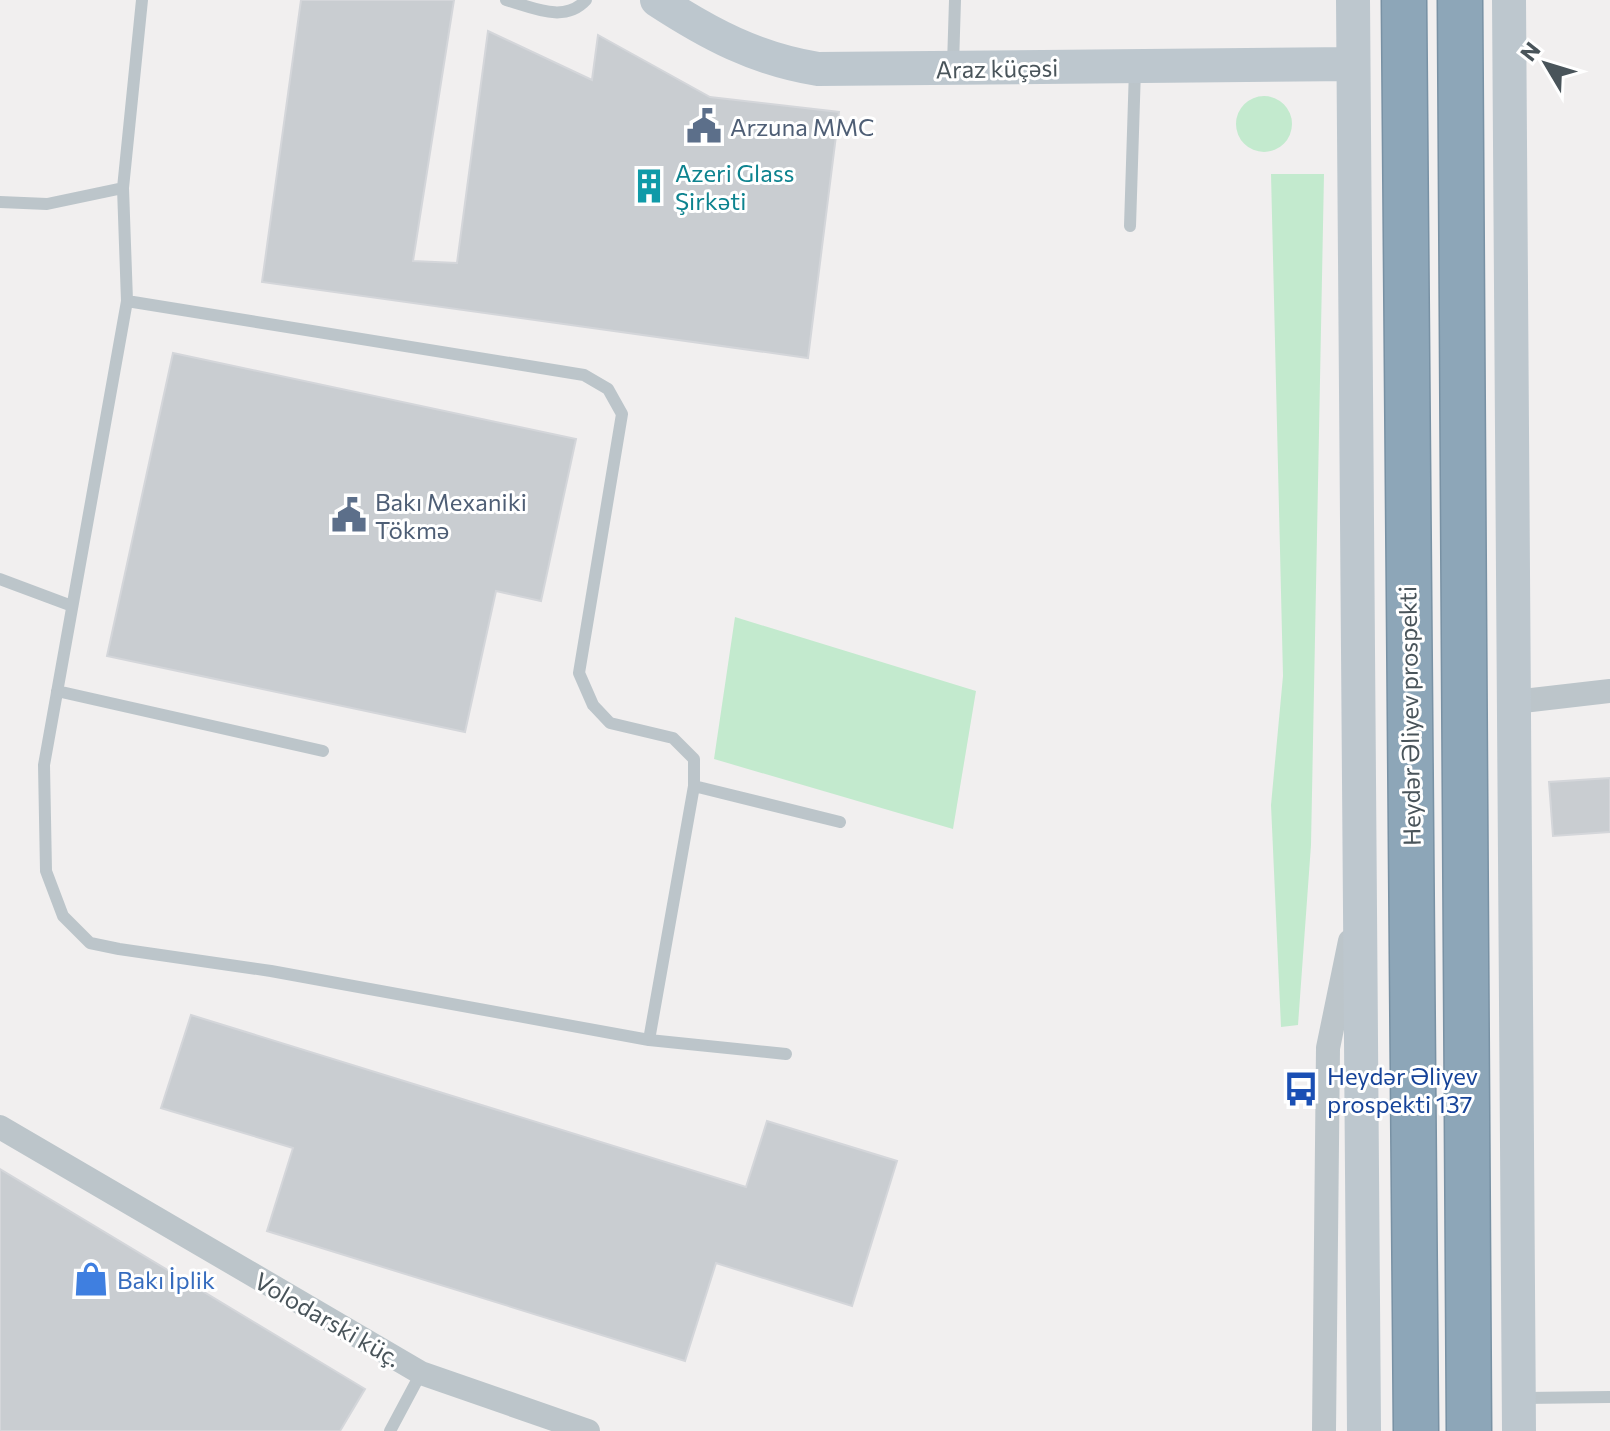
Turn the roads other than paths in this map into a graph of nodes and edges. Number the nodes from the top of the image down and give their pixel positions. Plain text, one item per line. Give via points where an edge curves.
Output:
1 (142, 0) edge
2 (506, 0) edge
3 (586, 0) edge
4 (657, 0) edge
5 (955, 0) edge
6 (1353, 0) edge
7 (1404, 0) edge
8 (1460, 0) edge
9 (1509, 0) edge
10 (1353, 64) junction
11 (1135, 66) junction
12 (953, 69) junction
13 (123, 188) junction
14 (0, 202) edge
15 (1130, 226) dead end
16 (127, 301) junction
17 (0, 579) edge
18 (72, 606) junction
19 (57, 691) junction
20 (1610, 691) edge
21 (1514, 702) junction
22 (323, 751) dead end
23 (694, 786) junction
24 (840, 822) dead end
25 (1360, 895) junction
26 (649, 1040) junction
27 (786, 1054) dead end
28 (0, 1127) edge
29 (421, 1373) junction
30 (1610, 1397) edge
31 (1519, 1414) edge
32 (390, 1431) edge
33 (588, 1431) edge
34 (1324, 1431) edge
35 (1364, 1431) edge
36 (1416, 1431) edge
37 (1469, 1431) edge

1 - 13 lane
2 - 3 lane via 563,13
4 - 12 main road, Araz küçəsi via 728,43 785,63 818,69
5 - 12 lane
6 - 10 main road
7 - 36 highway, Heydər Əliyev prospekti
8 - 37 highway
9 - 21 main road
10 - 11 main road, Araz küçəsi
10 - 25 main road
11 - 12 main road, Araz küçəsi
11 - 15 lane
13 - 14 lane via 47,204
13 - 16 lane
16 - 18 lane
16 - 23 lane via 584,375 608,389 622,414 579,673 593,705 610,723 673,738 694,759
17 - 18 lane
18 - 19 lane
19 - 22 lane
19 - 26 lane via 44,765 46,871 63,916 90,943
20 - 21 street
21 - 31 main road
23 - 24 lane
23 - 26 lane
25 - 34 street via 1328,1048
25 - 35 main road
26 - 27 lane
28 - 29 street, Volodarski küç.
29 - 32 lane
29 - 33 street, Volodarski küç.
30 - 31 lane

